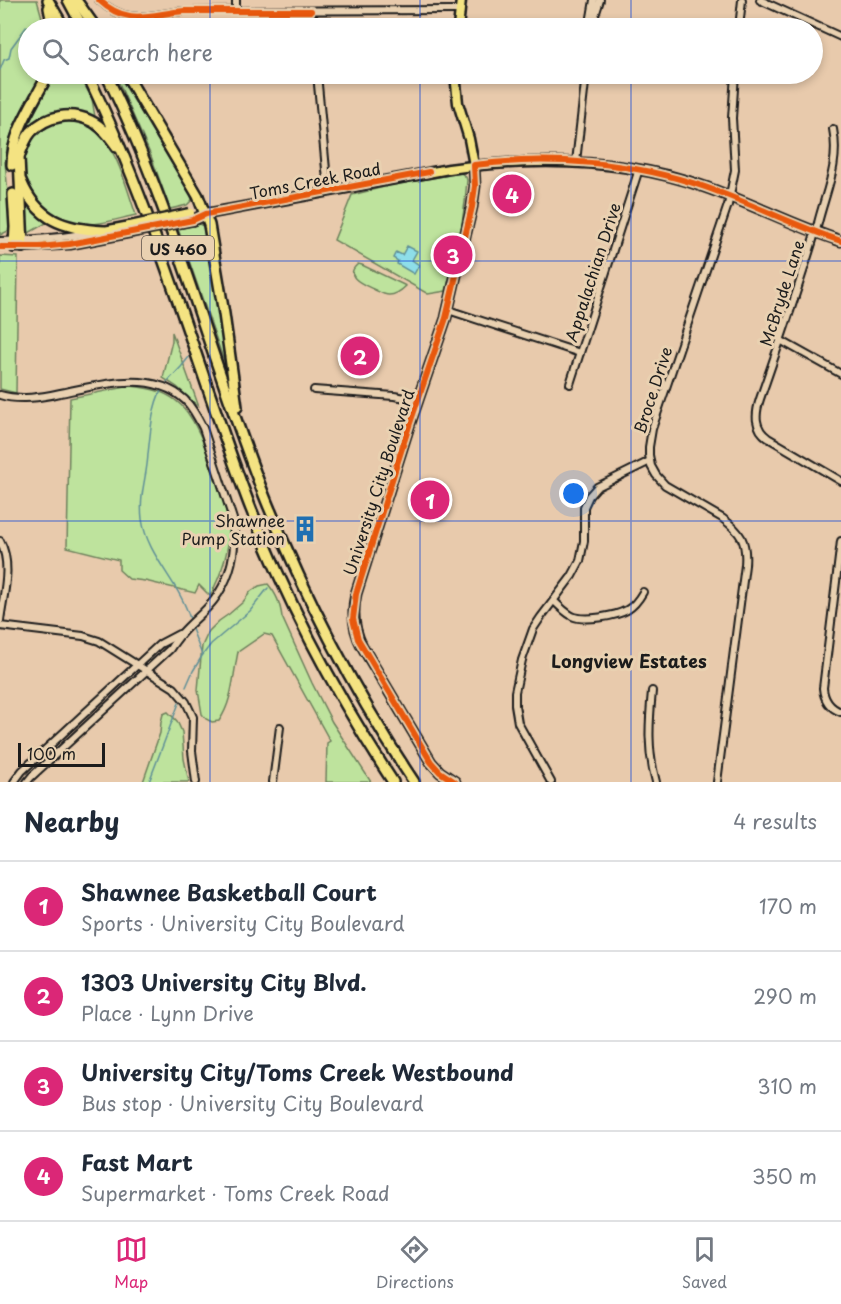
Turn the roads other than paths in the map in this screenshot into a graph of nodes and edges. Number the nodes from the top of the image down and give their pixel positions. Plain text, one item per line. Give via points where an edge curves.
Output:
1 (47, 0) edge
2 (68, 0) edge
3 (76, 0) edge
4 (99, 0) edge
5 (236, 0) edge
6 (461, 0) edge
7 (594, 0) edge
8 (600, 0) edge
9 (742, 0) edge
10 (760, 0) edge
11 (460, 10) junction
12 (236, 11) junction
13 (310, 11) junction
14 (51, 18) edge
15 (58, 18) edge
16 (78, 18) edge
17 (89, 18) edge
18 (311, 18) edge
19 (459, 18) edge
20 (590, 18) edge
21 (594, 18) edge
22 (740, 18) edge
23 (799, 18) edge
24 (823, 29) edge
25 (841, 37) edge
26 (43, 84) edge
27 (92, 84) edge
28 (111, 84) edge
29 (132, 84) edge
30 (318, 84) edge
31 (456, 84) edge
32 (585, 84) edge
33 (734, 84) edge
34 (833, 129) dead end
35 (576, 162) junction
36 (128, 164) junction
37 (474, 165) junction
38 (639, 170) junction
39 (18, 173) junction
40 (328, 191) junction
41 (730, 197) junction
42 (206, 214) junction
43 (131, 229) junction
44 (104, 231) junction
45 (815, 232) junction
46 (0, 240) edge
47 (841, 241) edge
48 (19, 244) junction
49 (0, 247) edge
50 (448, 310) junction
51 (780, 340) junction
52 (580, 353) junction
53 (841, 374) edge
54 (570, 384) dead end
55 (314, 390) dead end
56 (0, 395) edge
57 (418, 400) junction
58 (239, 427) junction
59 (650, 461) junction
60 (841, 481) edge
61 (0, 541) edge
62 (841, 542) edge
63 (643, 592) dead end
64 (554, 601) junction
65 (0, 621) edge
66 (0, 626) edge
67 (182, 632) junction
68 (136, 665) junction
69 (146, 672) junction
70 (652, 691) dead end
71 (841, 712) edge
72 (280, 727) dead end
73 (14, 782) edge
74 (27, 782) edge
75 (196, 782) edge
76 (273, 782) edge
77 (393, 782) edge
78 (414, 782) edge
79 (454, 782) edge
80 (551, 782) edge
81 (656, 782) edge
82 (717, 782) edge

1 - 14 highway
1 - 15 highway
2 - 16 highway
3 - 17 highway
4 - 12 street via 117,13 135,17 184,11
5 - 12 street
6 - 11 main road
7 - 20 street
8 - 21 street
9 - 22 street
10 - 23 street
11 - 13 street
11 - 19 main road
12 - 13 street
13 - 18 street
24 - 25 street
26 - 48 highway via 22,124 12,160
27 - 36 highway, US 460
28 - 58 highway, US 460 via 171,227
29 - 42 highway
30 - 40 street
31 - 37 main road, University City Boulevard
32 - 35 street
33 - 41 street, Broce Drive via 735,170
34 - 45 street, McBryde Lane via 835,160
35 - 37 main road, Toms Creek Road
35 - 38 main road, Toms Creek Road
36 - 39 highway via 102,129 78,116 65,116 41,123 30,133 19,157
36 - 77 highway, US 460 via 270,555 327,671
37 - 40 main road, Toms Creek Road
37 - 50 main road, University City Boulevard via 472,207
38 - 41 main road, Toms Creek Road via 684,180
38 - 52 street, Appalachian Drive
39 - 44 highway via 31,201 47,217 61,225
39 - 48 highway
40 - 42 main road, Toms Creek Road
41 - 45 main road, Toms Creek Road
41 - 59 street, Broce Drive via 652,429
42 - 43 main road, Toms Creek Road, bridge
42 - 58 highway
43 - 44 main road, Toms Creek Road
43 - 48 main road, Toms Creek Road via 70,244
44 - 48 street, Toms Creek Road
45 - 47 main road, Toms Creek Road
45 - 51 street, McBryde Lane
46 - 48 street, Toms Creek Road
48 - 49 street, Toms Creek Road
50 - 52 street
50 - 57 main road, University City Boulevard
51 - 53 street
51 - 60 street, McBryde Lane via 758,405 758,429
52 - 54 street, Appalachian Drive
55 - 57 street
56 - 67 street via 19,399 141,381 174,392 196,414 233,519 234,550 224,585
57 - 79 main road, University City Boulevard via 356,594 353,619 362,646 426,754
58 - 78 highway, US 460 via 317,614 374,719
59 - 64 street via 597,487 589,496 584,507 580,561
59 - 82 street via 664,485 722,518 744,544 745,565
61 - 65 street via 6,562
62 - 71 street via 824,679 825,698 833,709
63 - 64 street via 627,610 591,618 572,616
64 - 80 street via 533,629 515,696 520,728
66 - 68 street via 83,636
67 - 68 street via 160,644
67 - 69 street
68 - 69 street
68 - 73 street
69 - 74 street
69 - 75 street via 174,688 190,709
70 - 81 street via 649,749
72 - 76 street

